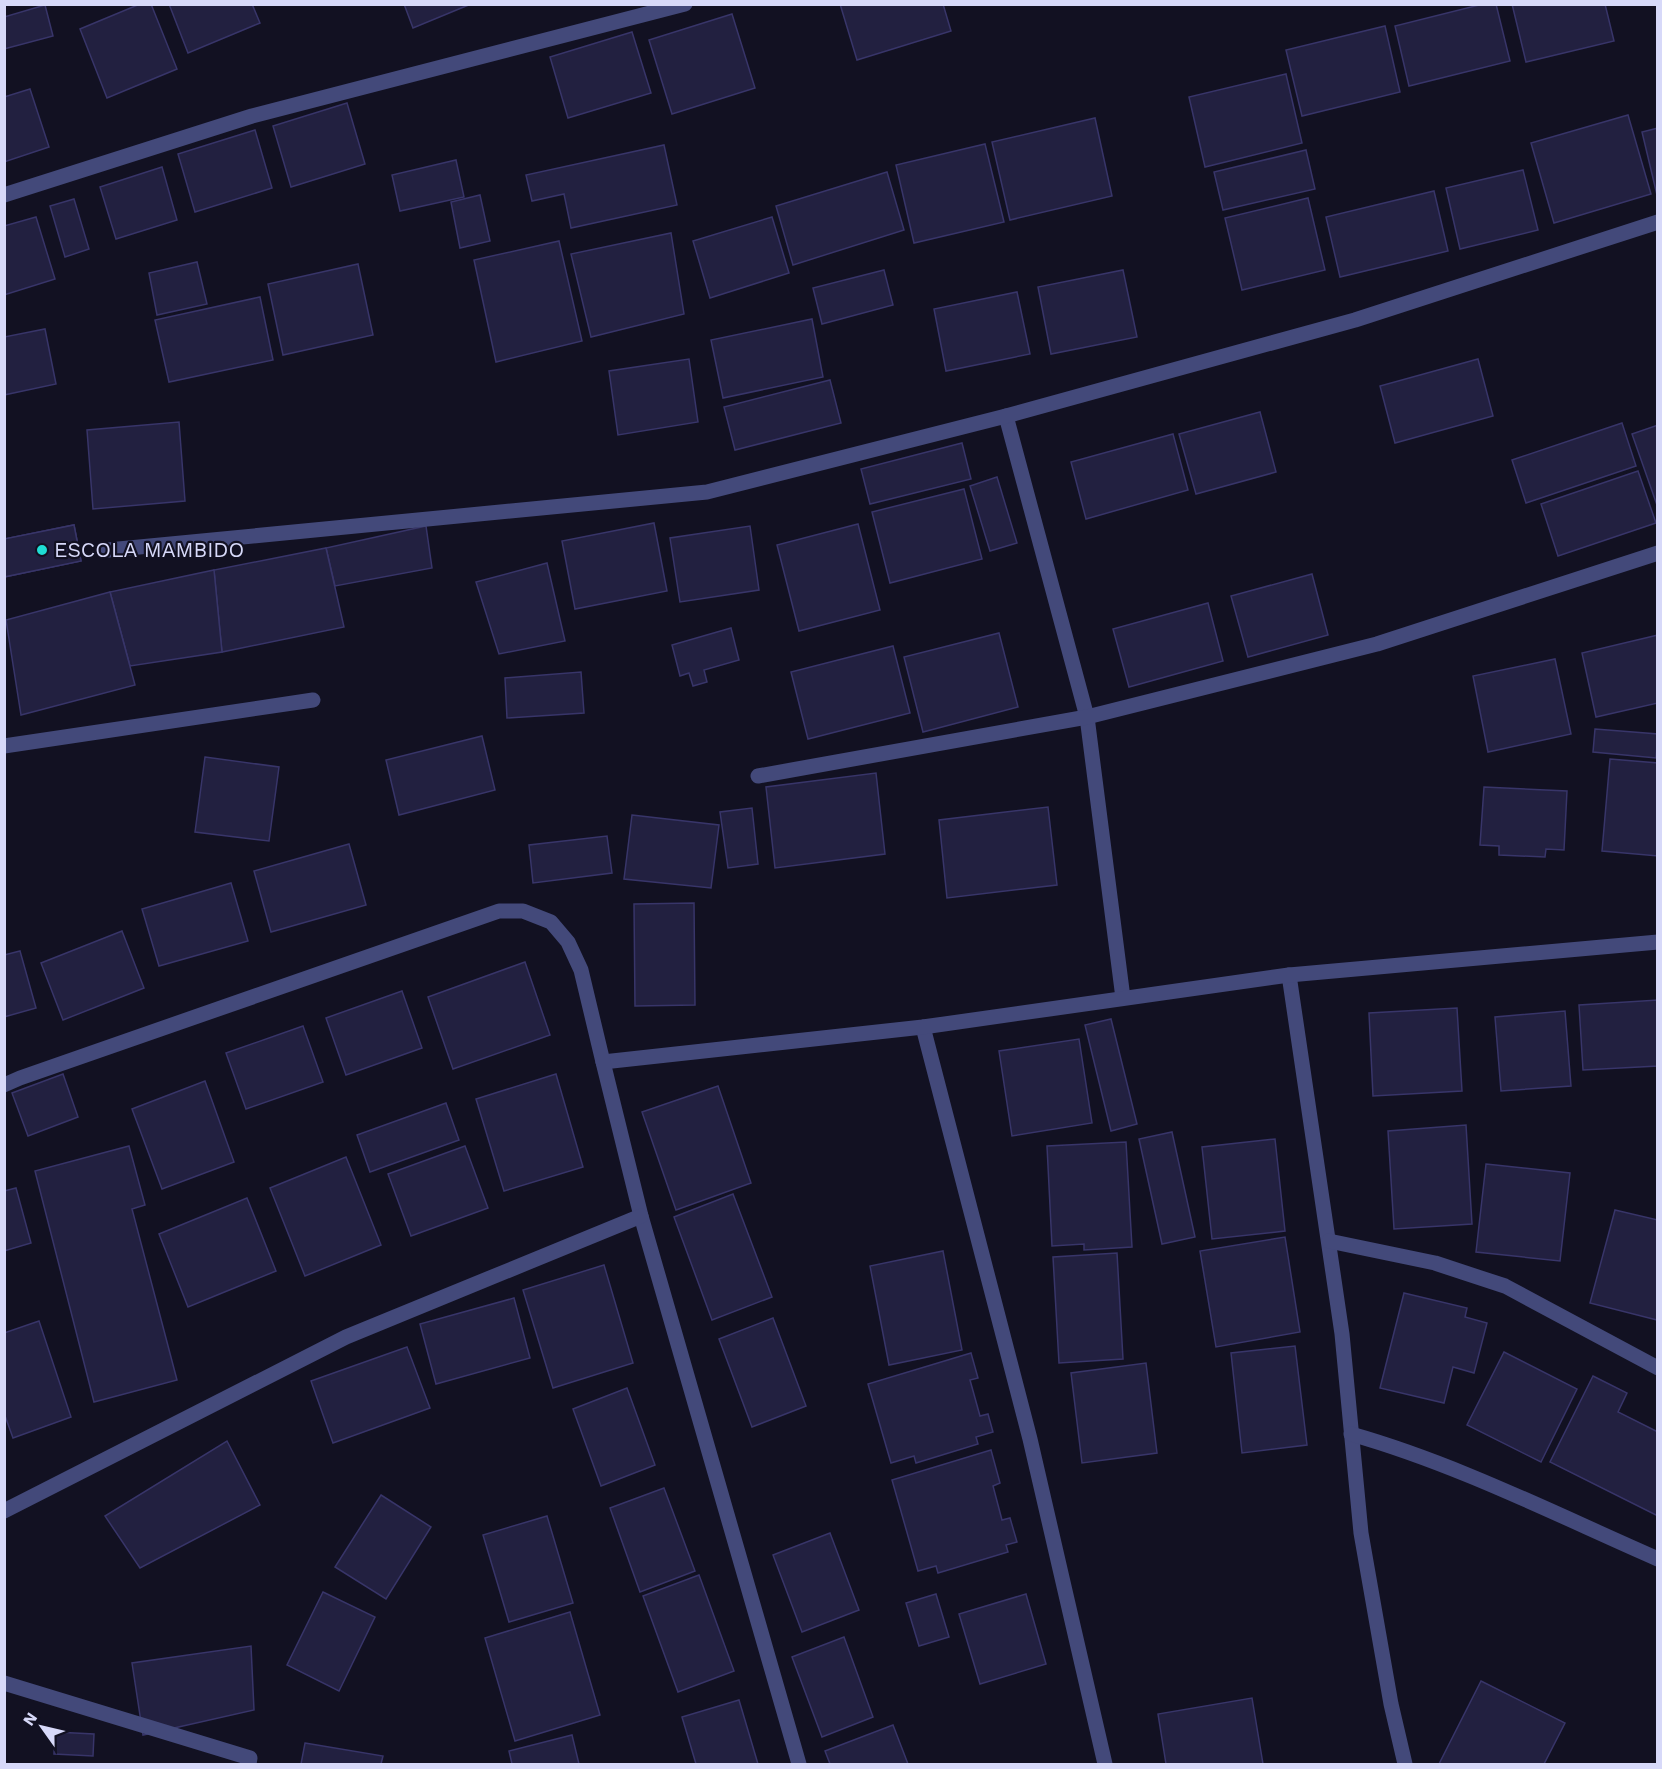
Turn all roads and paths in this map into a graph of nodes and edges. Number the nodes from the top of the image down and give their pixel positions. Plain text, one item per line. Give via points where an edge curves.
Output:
1 (685, 4) edge
2 (4, 195) edge
3 (1658, 222) edge
4 (1006, 416) junction
5 (108, 550) dead end
6 (1658, 554) edge
7 (312, 700) dead end
8 (1087, 717) junction
9 (4, 746) edge
10 (758, 776) dead end
11 (1658, 942) edge
12 (1289, 975) junction
13 (1123, 998) junction
14 (923, 1027) junction
15 (603, 1062) junction
16 (4, 1085) edge
17 (641, 1216) junction
18 (1329, 1241) junction
19 (1658, 1368) edge
20 (1351, 1434) junction
21 (4, 1511) edge
22 (1658, 1559) edge
23 (4, 1683) edge
24 (249, 1764) edge
25 (799, 1764) edge
26 (1105, 1764) edge
27 (1405, 1764) edge

1 - 2 street via 252,116
3 - 4 street via 1355,320
4 - 5 street via 707,492
4 - 8 street
6 - 8 street via 1377,644
7 - 9 street
8 - 10 street
8 - 13 street
11 - 12 street
12 - 13 street
12 - 18 street
13 - 14 street
14 - 15 street
14 - 26 street via 1030,1439
15 - 16 street via 581,970 568,942 551,922 523,911 499,910
15 - 17 street
17 - 21 street via 346,1337
17 - 25 street
18 - 19 street via 1435,1263 1496,1283
18 - 20 street
20 - 22 street via 1389,1444 1480,1481
20 - 27 street via 1361,1533
23 - 24 street via 250,1758

